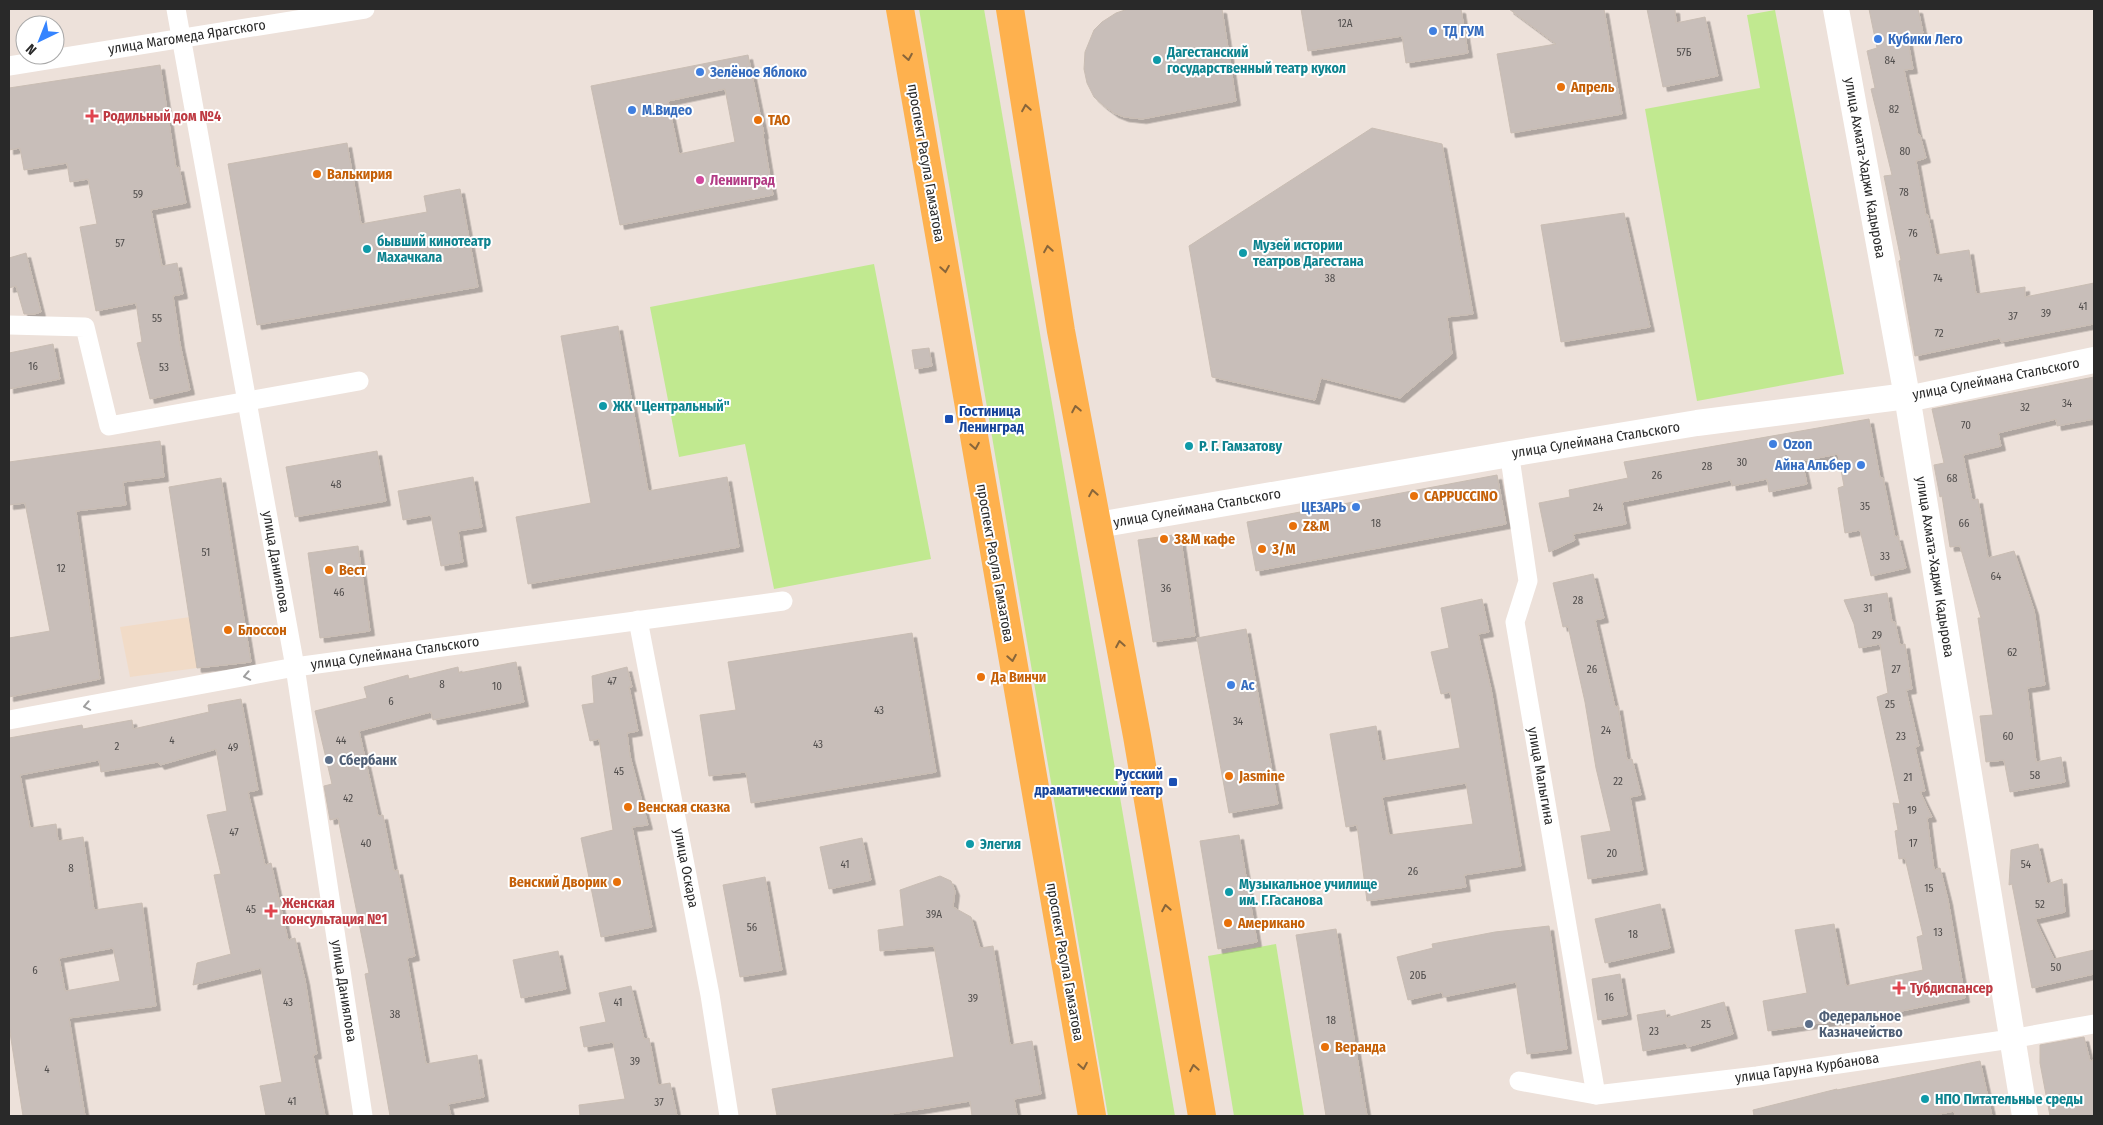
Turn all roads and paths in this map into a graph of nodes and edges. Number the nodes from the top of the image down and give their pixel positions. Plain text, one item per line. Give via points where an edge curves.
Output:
1 (176, 9) edge
2 (365, 9) edge
3 (900, 9) edge
4 (1010, 9) edge
5 (1837, 14) edge
6 (181, 38) junction
7 (9, 66) edge
8 (9, 325) edge
9 (2094, 360) edge
10 (2094, 365) edge
11 (359, 381) dead end
12 (1907, 399) junction
13 (247, 402) junction
14 (1510, 458) junction
15 (1099, 527) junction
16 (783, 601) dead end
17 (638, 620) junction
18 (295, 667) junction
19 (9, 720) edge
20 (2094, 1024) edge
21 (2011, 1039) junction
22 (1519, 1081) dead end
23 (1596, 1095) junction
24 (363, 1116) edge
25 (729, 1116) edge
26 (1092, 1116) edge
27 (1202, 1116) edge
28 (2025, 1116) edge

1 - 6 street, улица Даниялова
2 - 6 street, улица Магомеда Ярагского
3 -> 26 main road, проспект Расула Гамзатова
15 -> 4 main road via 1061,330
5 - 12 main road, улица Ахмата-Хаджи Кадырова
6 - 7 street, улица Магомеда Ярагского
6 - 13 street, улица Даниялова via 195,153
8 - 13 street via 85,327 109,426
9 - 12 main road, улица Сулеймана Стальского
10 - 12 main road, улица Сулеймана Стальского via 1913,402
11 - 13 street
12 - 14 main road, улица Сулеймана Стальского via 1714,424
12 - 15 main road, улица Сулеймана Стальского via 1687,425
12 - 21 main road, улица Ахмата-Хаджи Кадырова
13 - 18 street, улица Даниялова
14 - 15 main road, улица Сулеймана Стальского
14 - 23 street, улица Малыгина via 1528,581 1516,622
27 -> 15 main road
16 - 17 street, улица Сулеймана Стальского
17 - 18 street, улица Сулеймана Стальского
17 - 25 street, улица Оскара via 710,995
18 -> 19 street, улица Сулеймана Стальского
18 - 24 street, улица Даниялова
20 - 21 street, улица Гаруна Курбанова
21 - 23 street, улица Гаруна Курбанова via 1757,1076
21 - 28 main road, улица Ахмата-Хаджи Кадырова
22 - 23 street, улица Гаруна Курбанова

